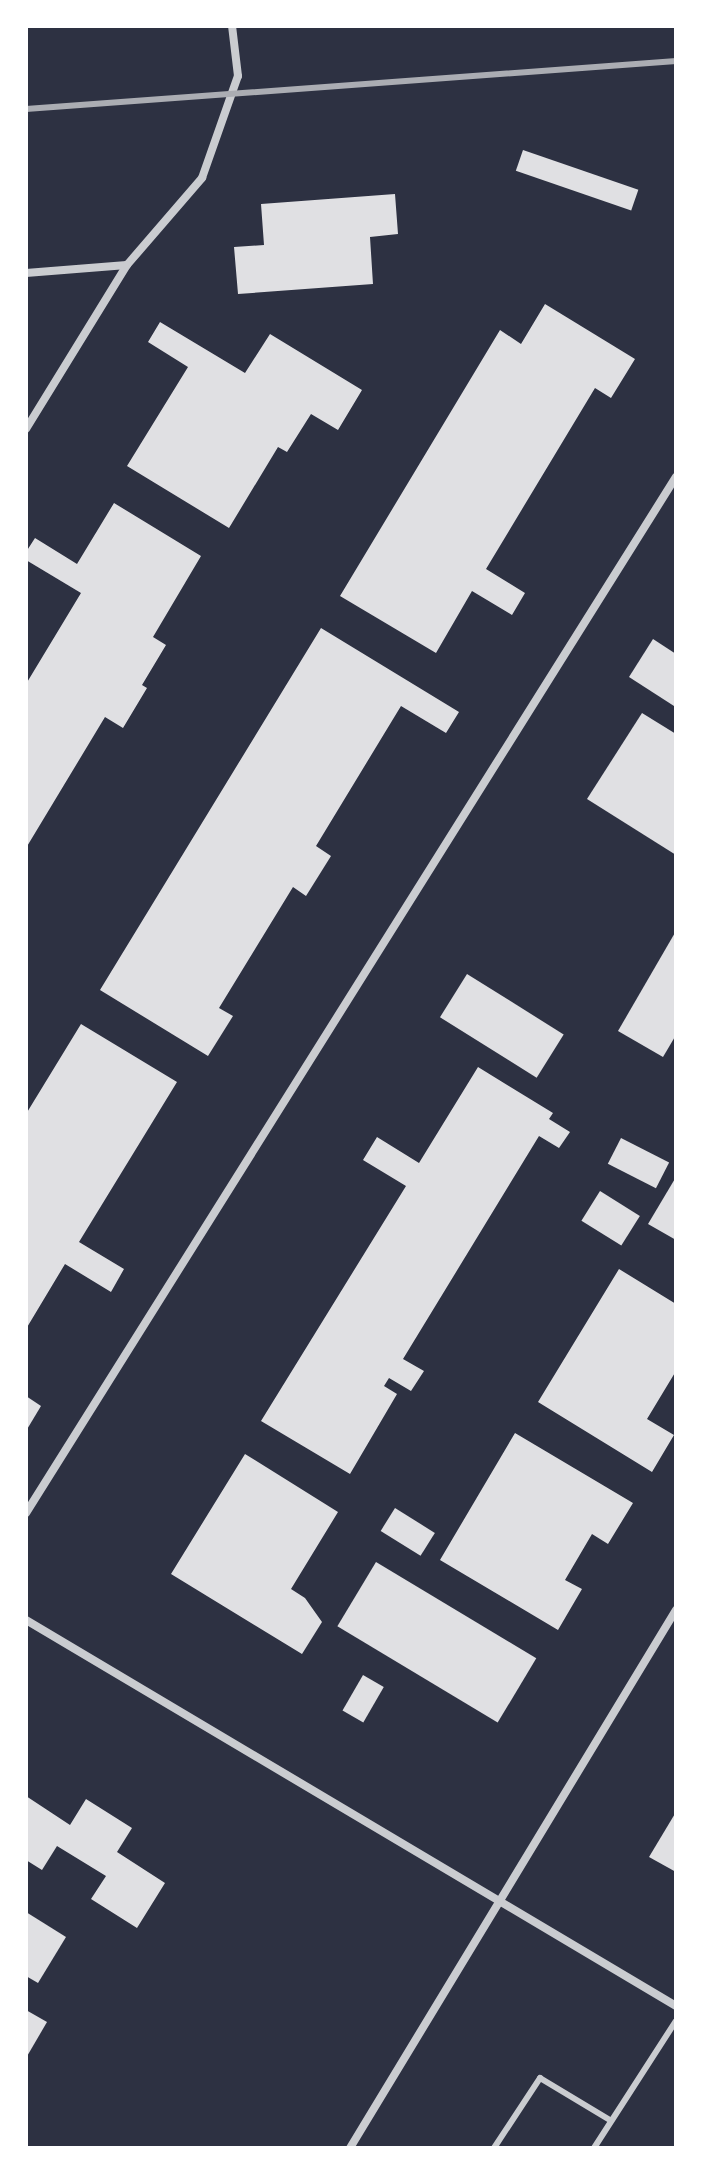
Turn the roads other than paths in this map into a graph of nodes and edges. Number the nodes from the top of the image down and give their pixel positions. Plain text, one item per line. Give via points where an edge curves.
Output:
1 (232, 26) edge
2 (127, 265) junction
3 (26, 273) edge
4 (26, 429) edge
5 (676, 477) edge
6 (26, 1513) edge
7 (676, 1610) edge
8 (26, 1620) edge
9 (500, 1902) junction
10 (676, 2006) edge
11 (676, 2021) edge
12 (610, 2120) junction
13 (350, 2148) edge
14 (494, 2148) edge
15 (594, 2148) edge

1 - 2 street via 238,76 202,178
2 - 3 street
2 - 4 street
5 - 6 street
7 - 9 street
8 - 9 street
9 - 10 street
9 - 13 street
11 - 12 lane
12 - 14 lane via 540,2078
12 - 15 lane

